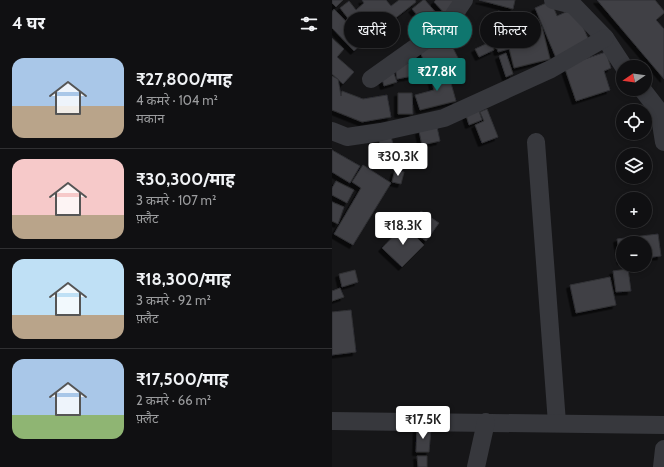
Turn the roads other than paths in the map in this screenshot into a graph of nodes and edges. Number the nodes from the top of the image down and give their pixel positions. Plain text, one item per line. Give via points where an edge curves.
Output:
1 (464, 0) edge
2 (553, 0) edge
3 (605, 38) junction
4 (619, 60) edge
5 (371, 79) dead end
6 (647, 96) edge
7 (663, 130) edge
8 (332, 131) edge
9 (536, 142) dead end
10 (332, 421) edge
11 (486, 422) junction
12 (556, 423) junction
13 (664, 425) edge
14 (664, 449) edge
15 (476, 467) edge
16 (662, 467) edge

1 - 5 street via 447,25
2 - 3 street via 573,5
3 - 4 street
3 - 8 street via 551,69 444,118 347,137
6 - 7 street via 659,111
9 - 12 street
10 - 11 street
11 - 12 street
11 - 15 street
12 - 13 street
14 - 16 street

